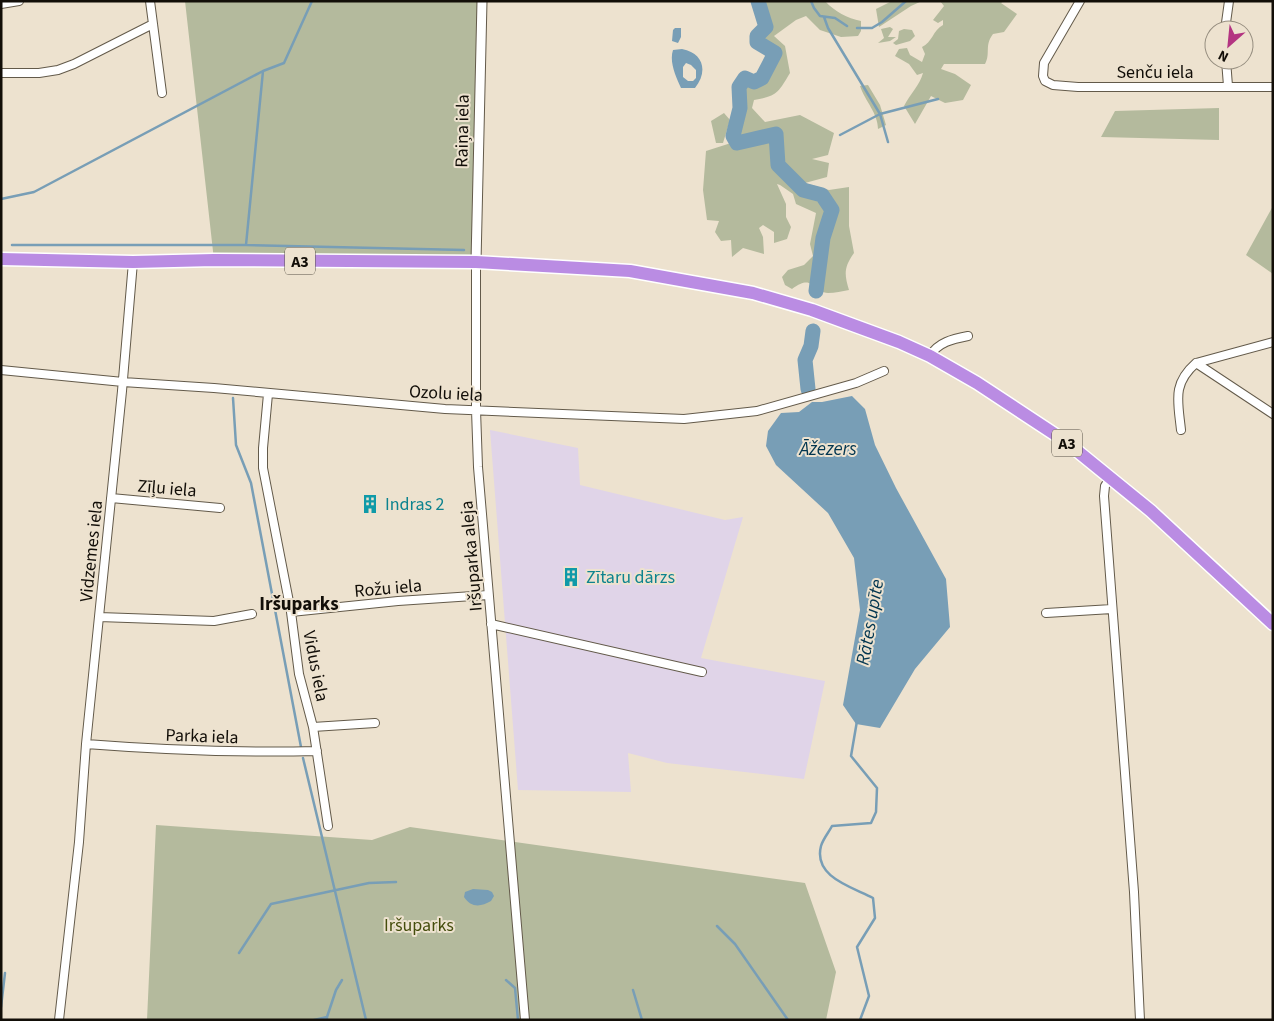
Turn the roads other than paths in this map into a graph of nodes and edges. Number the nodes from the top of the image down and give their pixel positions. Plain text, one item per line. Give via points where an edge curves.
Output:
1 (19, 1) edge
2 (150, 1) edge
3 (482, 1) edge
4 (1080, 1) edge
5 (1229, 1) edge
6 (1, 4) edge
7 (1226, 20) edge
8 (153, 24) junction
9 (1227, 70) edge
10 (1, 73) edge
11 (1228, 86) junction
12 (1273, 87) edge
13 (162, 93) dead end
14 (1, 259) edge
15 (133, 262) junction
16 (476, 262) junction
17 (968, 336) dead end
18 (1273, 342) edge
19 (930, 356) junction
20 (1196, 364) junction
21 (1, 370) edge
22 (884, 371) dead end
23 (122, 382) junction
24 (268, 394) junction
25 (476, 410) junction
26 (1273, 414) edge
27 (1181, 430) dead end
28 (1110, 478) junction
29 (111, 498) junction
30 (220, 508) dead end
31 (488, 595) junction
32 (1112, 610) junction
33 (291, 612) junction
34 (1046, 613) dead end
35 (252, 614) dead end
36 (99, 617) junction
37 (491, 624) junction
38 (1273, 624) edge
39 (702, 672) dead end
40 (375, 723) dead end
41 (313, 727) junction
42 (86, 744) junction
43 (317, 752) junction
44 (328, 826) dead end
45 (59, 1020) edge
46 (525, 1020) edge
47 (1140, 1020) edge

1 - 6 street
2 - 8 street
3 - 16 street, Raiņa iela
4 - 11 street, Senču iela via 1044,63 1043,76 1053,86
5 - 7 street
8 - 10 street via 58,70
8 - 13 street
9 - 11 street
11 - 12 street, Senču iela
14 - 15 highway, A3
15 - 16 highway, A3
15 - 23 street, Vidzemes iela
16 - 19 highway, A3 via 630,271 753,293 826,314
16 - 25 street, Iršuparka aleja
17 - 19 street via 948,340 934,349
18 - 20 street
19 - 28 highway, A3 via 1057,436
20 - 26 street
20 - 27 street via 1187,372 1178,393
21 - 23 street, Ozolu iela
22 - 25 street, Ozolu iela via 856,383 757,411 684,419
23 - 24 street, Ozolu iela
23 - 29 street, Vidzemes iela
24 - 25 street, Ozolu iela
24 - 33 street, Vidus iela via 263,468
25 - 31 street, Iršuparka aleja
28 - 32 street via 1104,496
28 - 38 highway, A3 via 1151,511
29 - 30 street, Zīļu iela
29 - 36 street, Vidzemes iela
31 - 33 street, Rožu iela
31 - 37 street, Iršuparka aleja
32 - 34 street
32 - 47 street via 1134,892
33 - 41 street, Vidus iela via 299,674
35 - 36 street via 214,621
36 - 42 street, Vidzemes iela
37 - 39 street
37 - 46 street, Iršuparka aleja
40 - 41 street
41 - 43 street, Vidus iela
42 - 43 street, Parka iela via 259,753
42 - 45 street, Vidzemes iela via 79,842
43 - 44 street, Vidus iela

